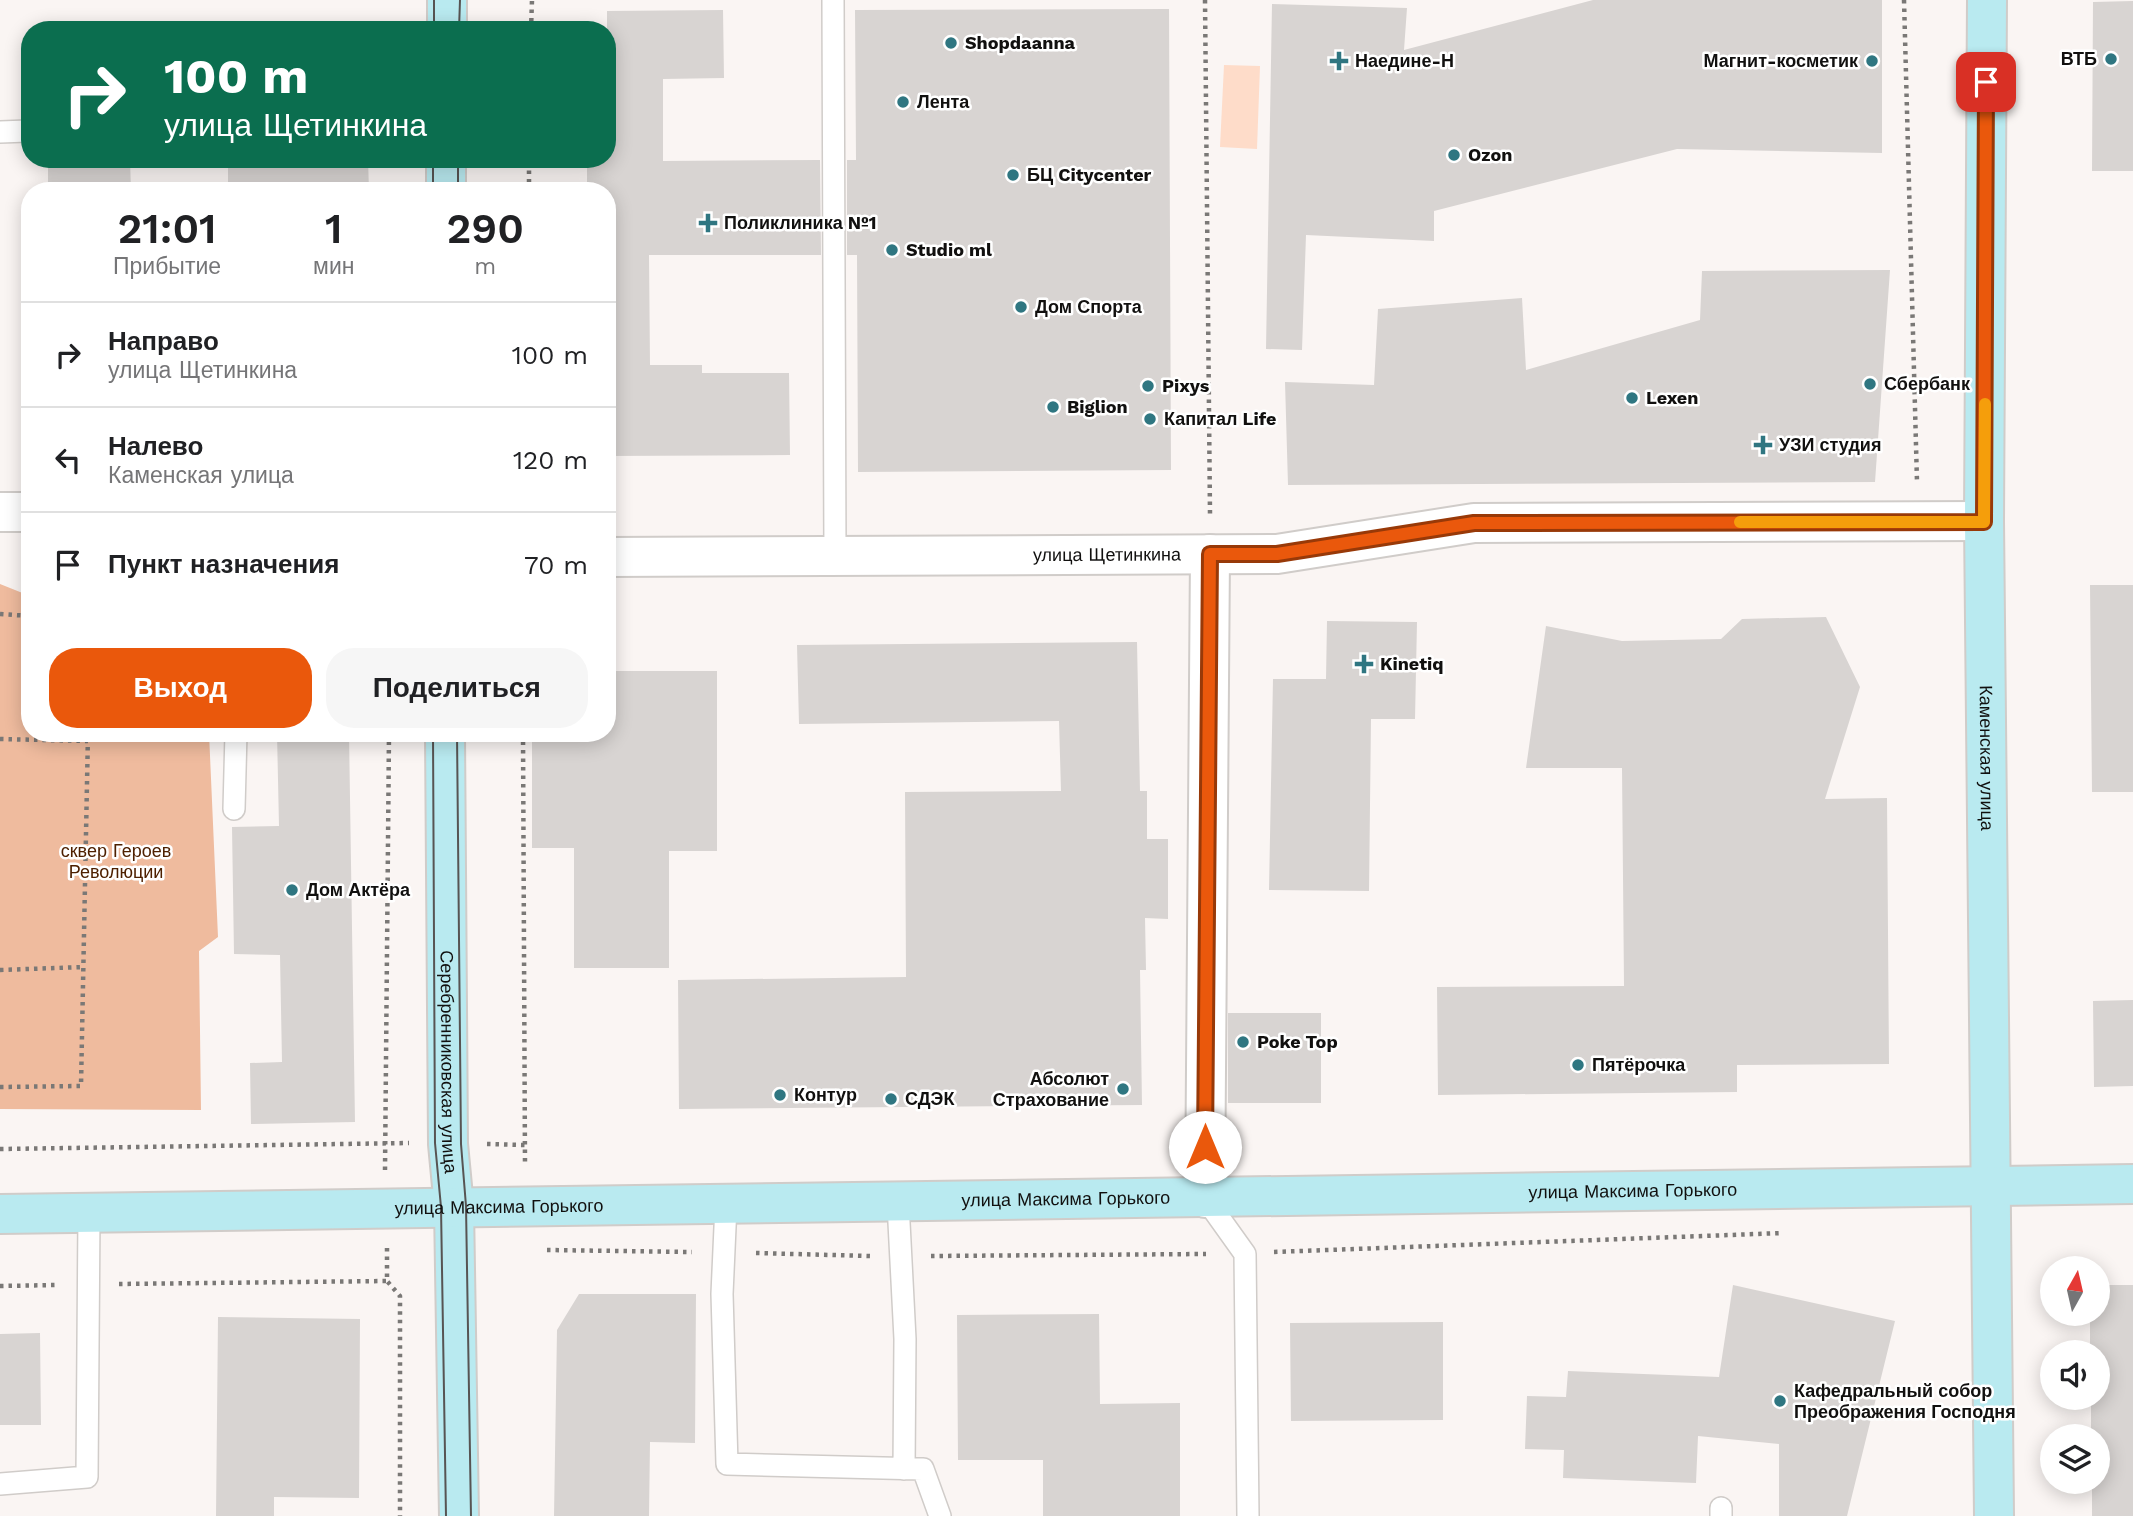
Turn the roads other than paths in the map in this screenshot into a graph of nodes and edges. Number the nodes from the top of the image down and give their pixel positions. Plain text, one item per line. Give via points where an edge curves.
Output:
1 (447, 0) edge
2 (832, 0) edge
3 (1987, 0) edge
4 (447, 21) edge
5 (21, 131) edge
6 (0, 132) edge
7 (0, 512) edge
8 (21, 512) edge
9 (1984, 522) junction
10 (1210, 554) junction
11 (835, 556) junction
12 (616, 557) edge
13 (236, 742) edge
14 (445, 742) edge
15 (234, 808) dead end
16 (2133, 1184) edge
17 (1992, 1185) junction
18 (1205, 1198) junction
19 (898, 1203) junction
20 (726, 1205) junction
21 (454, 1207) junction
22 (89, 1213) junction
23 (0, 1214) edge
24 (904, 1469) junction
25 (0, 1484) edge
26 (459, 1516) edge
27 (940, 1516) edge
28 (1248, 1516) edge
29 (1994, 1516) edge

1 - 4 street
2 - 11 lane
3 - 9 street, Каменская улица
5 - 6 lane
7 - 8 street
9 - 10 street, улица Щетинкина via 1474,523 1277,554
9 - 17 street, Каменская улица
10 - 11 street, улица Щетинкина
10 - 18 street
11 - 12 street, улица Щетинкина
13 - 15 lane
14 - 21 street, Серебренниковская улица via 448,1144
16 - 17 street, улица Максима Горького
17 - 18 street, улица Максима Горького
17 - 29 street, Каменская улица
18 - 19 street, улица Максима Горького
18 - 28 lane via 1245,1254
19 - 20 street, улица Максима Горького
19 - 24 lane via 905,1339
20 - 21 street, улица Максима Горького
20 - 24 lane via 722,1294 727,1464
21 - 22 street, улица Максима Горького
21 - 26 street, Серебренниковская улица
22 - 23 street, улица Максима Горького
22 - 25 lane via 87,1477
24 - 27 lane via 922,1469

